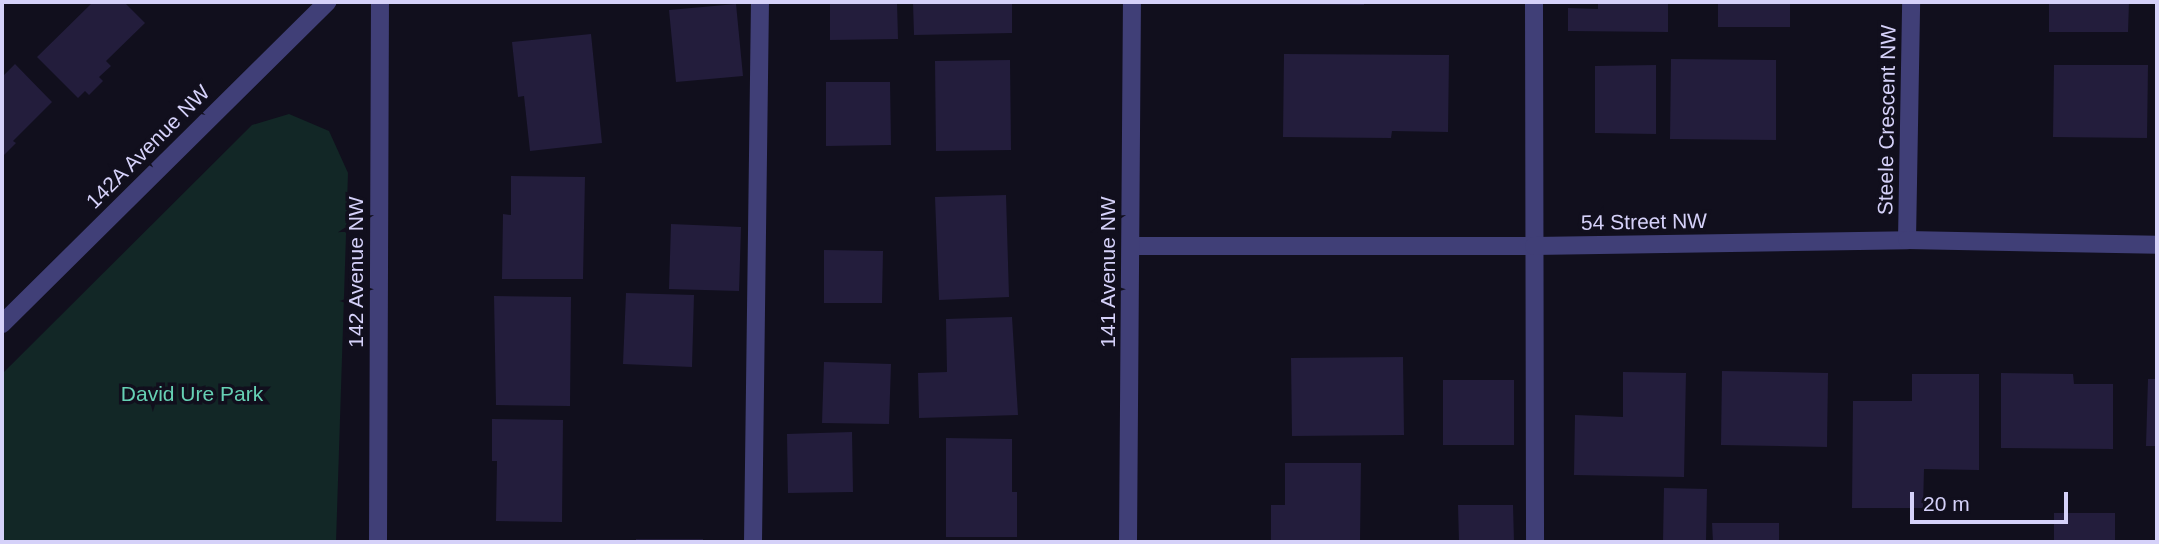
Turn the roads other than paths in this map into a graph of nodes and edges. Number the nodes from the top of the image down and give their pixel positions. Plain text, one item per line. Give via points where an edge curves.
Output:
1 (327, 2) edge
2 (380, 2) edge
3 (760, 2) edge
4 (1132, 2) edge
5 (1534, 2) edge
6 (1912, 2) edge
7 (1907, 240) junction
8 (2157, 245) edge
9 (1132, 246) junction
10 (1534, 246) junction
11 (2, 324) edge
12 (378, 542) edge
13 (753, 542) edge
14 (1128, 542) edge
15 (1535, 542) edge

1 - 11 street, 142A Avenue NW
2 - 12 street, 142 Avenue NW
3 - 13 street
4 - 9 street, 141 Avenue NW
5 - 10 street
6 - 7 street, Steele Crescent NW
7 - 8 street, 54 Street NW
7 - 10 street, 54 Street NW
9 - 10 street, 54 Street NW
9 - 14 street, 141 Avenue NW
10 - 15 street

